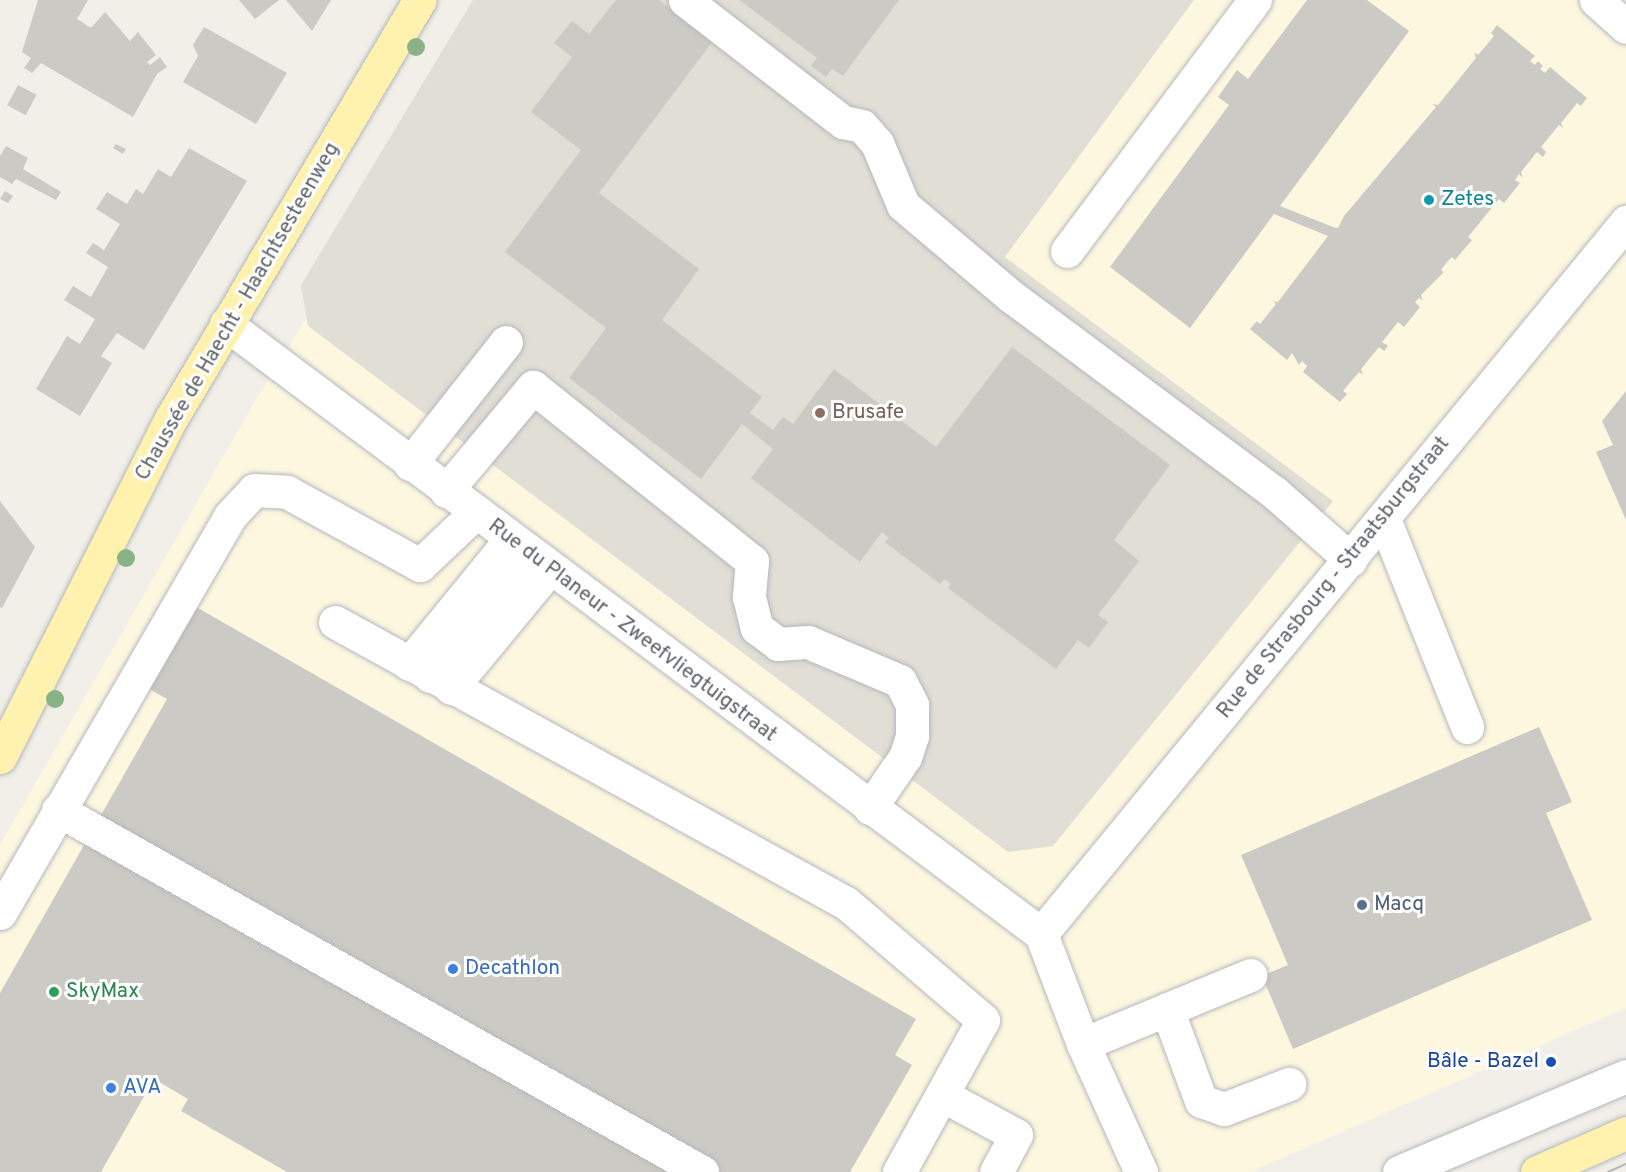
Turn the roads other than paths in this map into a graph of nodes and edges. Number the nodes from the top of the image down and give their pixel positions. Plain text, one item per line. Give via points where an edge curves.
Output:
1 (420, 0) edge
2 (685, 0) edge
3 (1255, 0) edge
4 (1596, 0) edge
5 (1626, 27) edge
6 (1626, 222) edge
7 (1067, 251) dead end
8 (226, 324) junction
9 (506, 342) dead end
10 (410, 464) junction
11 (446, 492) junction
12 (475, 513) junction
13 (1384, 519) junction
14 (530, 555) junction
15 (1351, 560) junction
16 (335, 622) dead end
17 (430, 676) junction
18 (1467, 728) dead end
19 (0, 757) edge
20 (870, 808) junction
21 (58, 810) junction
22 (0, 913) edge
23 (1041, 934) junction
24 (1250, 975) dead end
25 (1167, 1009) junction
26 (1083, 1044) junction
27 (1626, 1076) edge
28 (1289, 1084) dead end
29 (942, 1095) junction
30 (1626, 1133) edge
31 (702, 1172) edge
32 (899, 1172) edge
33 (996, 1172) edge
34 (1141, 1172) edge
35 (1399, 1172) edge
36 (1537, 1172) edge

1 - 8 main road, Chaussée de Haecht - Haachtsesteenweg
2 - 15 street via 843,122 862,126 877,143 903,205 1012,297 1275,493
3 - 7 street
4 - 5 street
6 - 13 street, Rue de Strasbourg - Straatsburgstraat
8 - 10 street, Rue du Planeur - Zweefvliegtuigstraat
8 - 19 main road, Chaussée de Haecht - Haachtsesteenweg via 172,417
9 - 10 street
10 - 11 street, Rue du Planeur - Zweefvliegtuigstraat
11 - 12 street, Rue du Planeur - Zweefvliegtuigstraat
11 - 20 street via 533,387 752,561 749,597 757,628 778,645 808,642 900,681 912,705 912,736 905,757
12 - 14 street, Rue du Planeur - Zweefvliegtuigstraat
12 - 21 street via 420,566 287,492 254,490 230,516
13 - 15 street, Rue de Strasbourg - Straatsburgstraat
13 - 18 street
14 - 17 street
14 - 17 street
14 - 20 street, Rue du Planeur - Zweefvliegtuigstraat
15 - 23 street, Rue de Strasbourg - Straatsburgstraat
16 - 17 street
17 - 29 street via 846,903 983,1020
20 - 23 street, Rue du Planeur - Zweefvliegtuigstraat
21 - 22 street
21 - 31 street
23 - 26 street
24 - 25 street
25 - 26 street
25 - 28 street via 1201,1101 1224,1109
26 - 34 street
27 - 35 street
29 - 32 street
29 - 33 street via 1016,1135
30 - 36 main road

